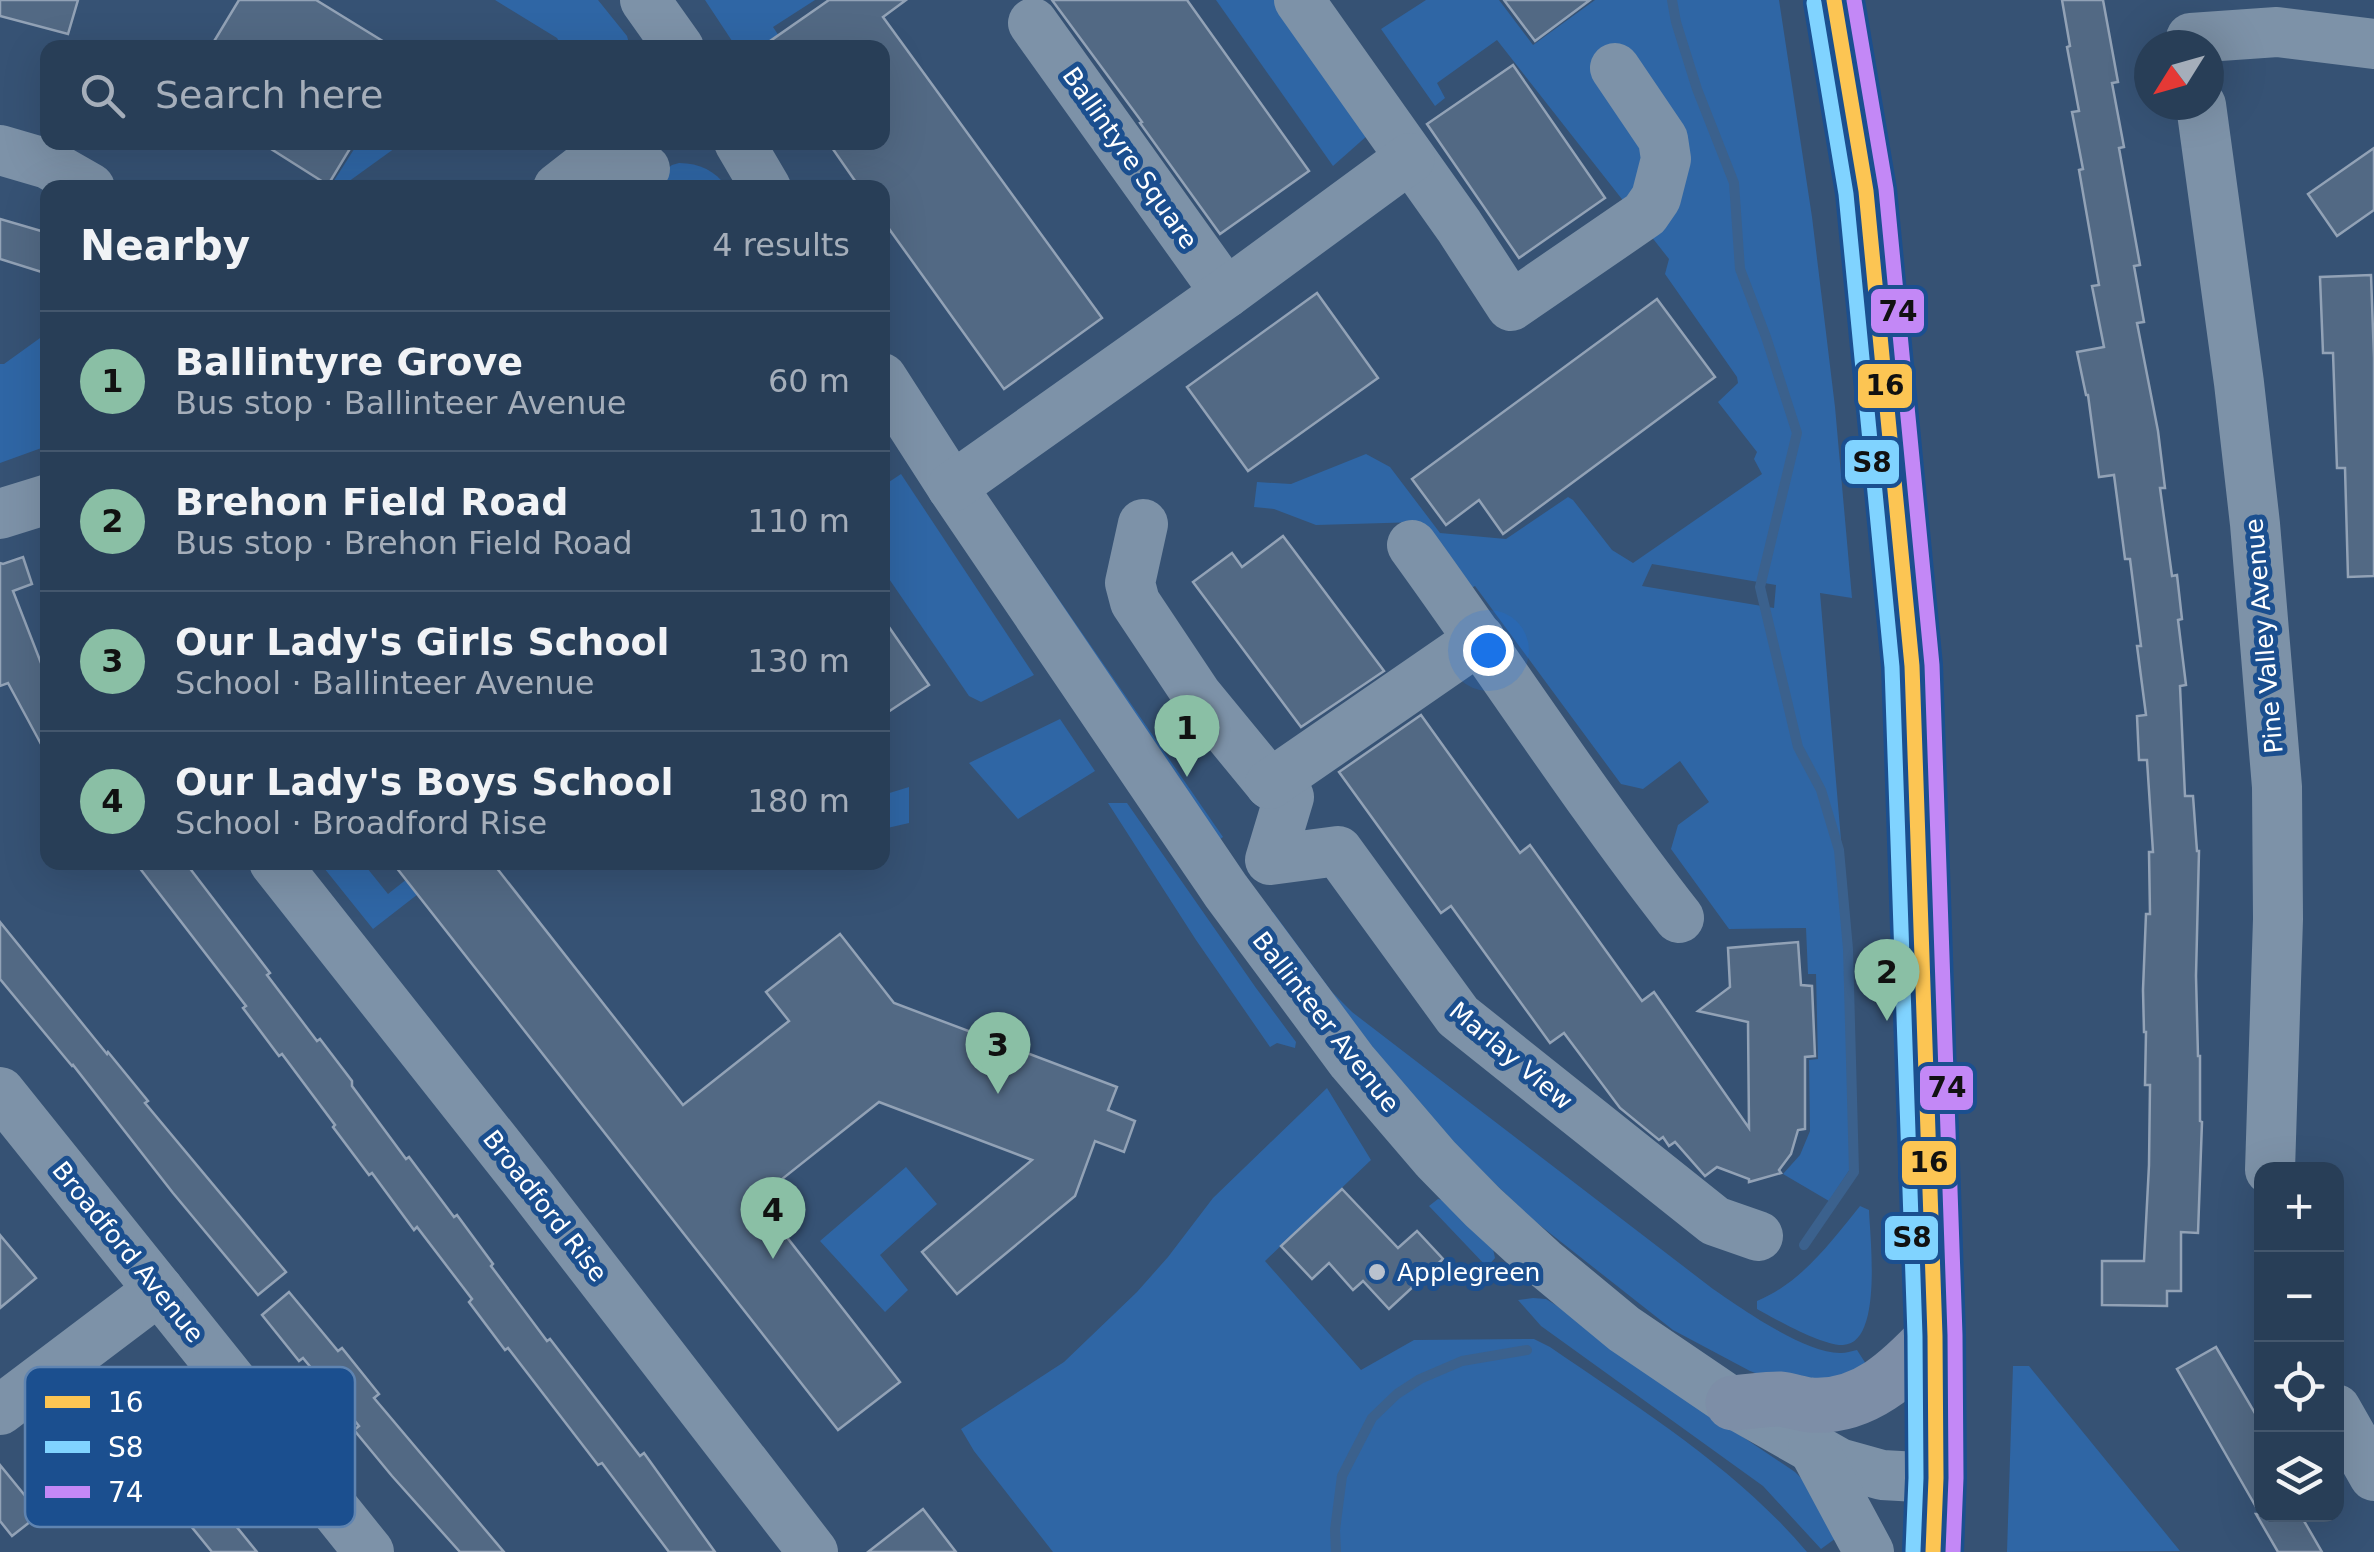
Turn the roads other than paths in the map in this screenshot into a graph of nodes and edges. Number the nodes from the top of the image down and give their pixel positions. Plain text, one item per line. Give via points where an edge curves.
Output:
1 (645, 0) edge
2 (1834, 0) edge
3 (1305, 2) edge
4 (1033, 23) dead end
5 (2190, 28) edge
6 (673, 40) edge
7 (2374, 44) edge
8 (1615, 68) dead end
9 (2202, 120) edge
10 (0, 150) edge
11 (744, 150) edge
12 (1410, 158) junction
13 (76, 180) edge
14 (761, 180) edge
15 (1226, 293) junction
16 (890, 390) edge
17 (952, 487) junction
18 (40, 502) edge
19 (0, 514) edge
20 (1142, 524) dead end
21 (1412, 545) dead end
22 (1480, 639) junction
23 (1270, 784) junction
24 (1270, 860) junction
25 (280, 870) edge
26 (1226, 891) junction
27 (1679, 918) dead end
28 (0, 1092) edge
29 (2270, 1162) edge
30 (1758, 1236) dead end
31 (160, 1290) junction
32 (1935, 1336) junction
33 (57, 1367) edge
34 (221, 1367) edge
35 (25, 1391) edge
36 (1733, 1403) junction
37 (0, 1410) edge
38 (2344, 1423) edge
39 (1813, 1448) junction
40 (2374, 1476) edge
41 (1936, 1478) junction
42 (349, 1527) edge
43 (369, 1552) edge
44 (812, 1552) edge
45 (1869, 1552) edge
46 (1933, 1552) edge

1 - 6 street
2 - 32 main road via 1866,191 1912,666
3 - 12 street
4 - 15 street, Ballintyre Square
5 - 7 street
8 - 12 street via 1663,139 1666,159 1656,198 1646,214 1510,306
9 - 29 street, Pine Valley Avenue via 2255,524 2277,787
10 - 13 street
11 - 14 street
12 - 15 street
15 - 17 street
16 - 17 street, Ballinteer Avenue
17 - 26 street, Ballinteer Avenue
18 - 19 street
20 - 23 street via 1130,583 1134,602 1197,695
21 - 22 street
22 - 23 street
22 - 27 street
23 - 24 street via 1289,797
24 - 26 street
24 - 30 street, Marlay View via 1338,851 1458,1016 1715,1222
25 - 44 street, Broadford Rise
26 - 36 street, Ballinteer Avenue via 1352,1061 1483,1207 1624,1329
28 - 31 street, Broadford Avenue
31 - 33 street
31 - 34 street, Broadford Avenue
32 - 36 main road via 1882,1386 1846,1402
32 - 41 main road
35 - 37 street
36 - 39 street, Ballinteer Avenue
38 - 40 street
39 - 41 street, Ballinteer Avenue via 1870,1472
39 - 45 street
41 - 46 main road
42 - 43 street, Broadford Avenue

